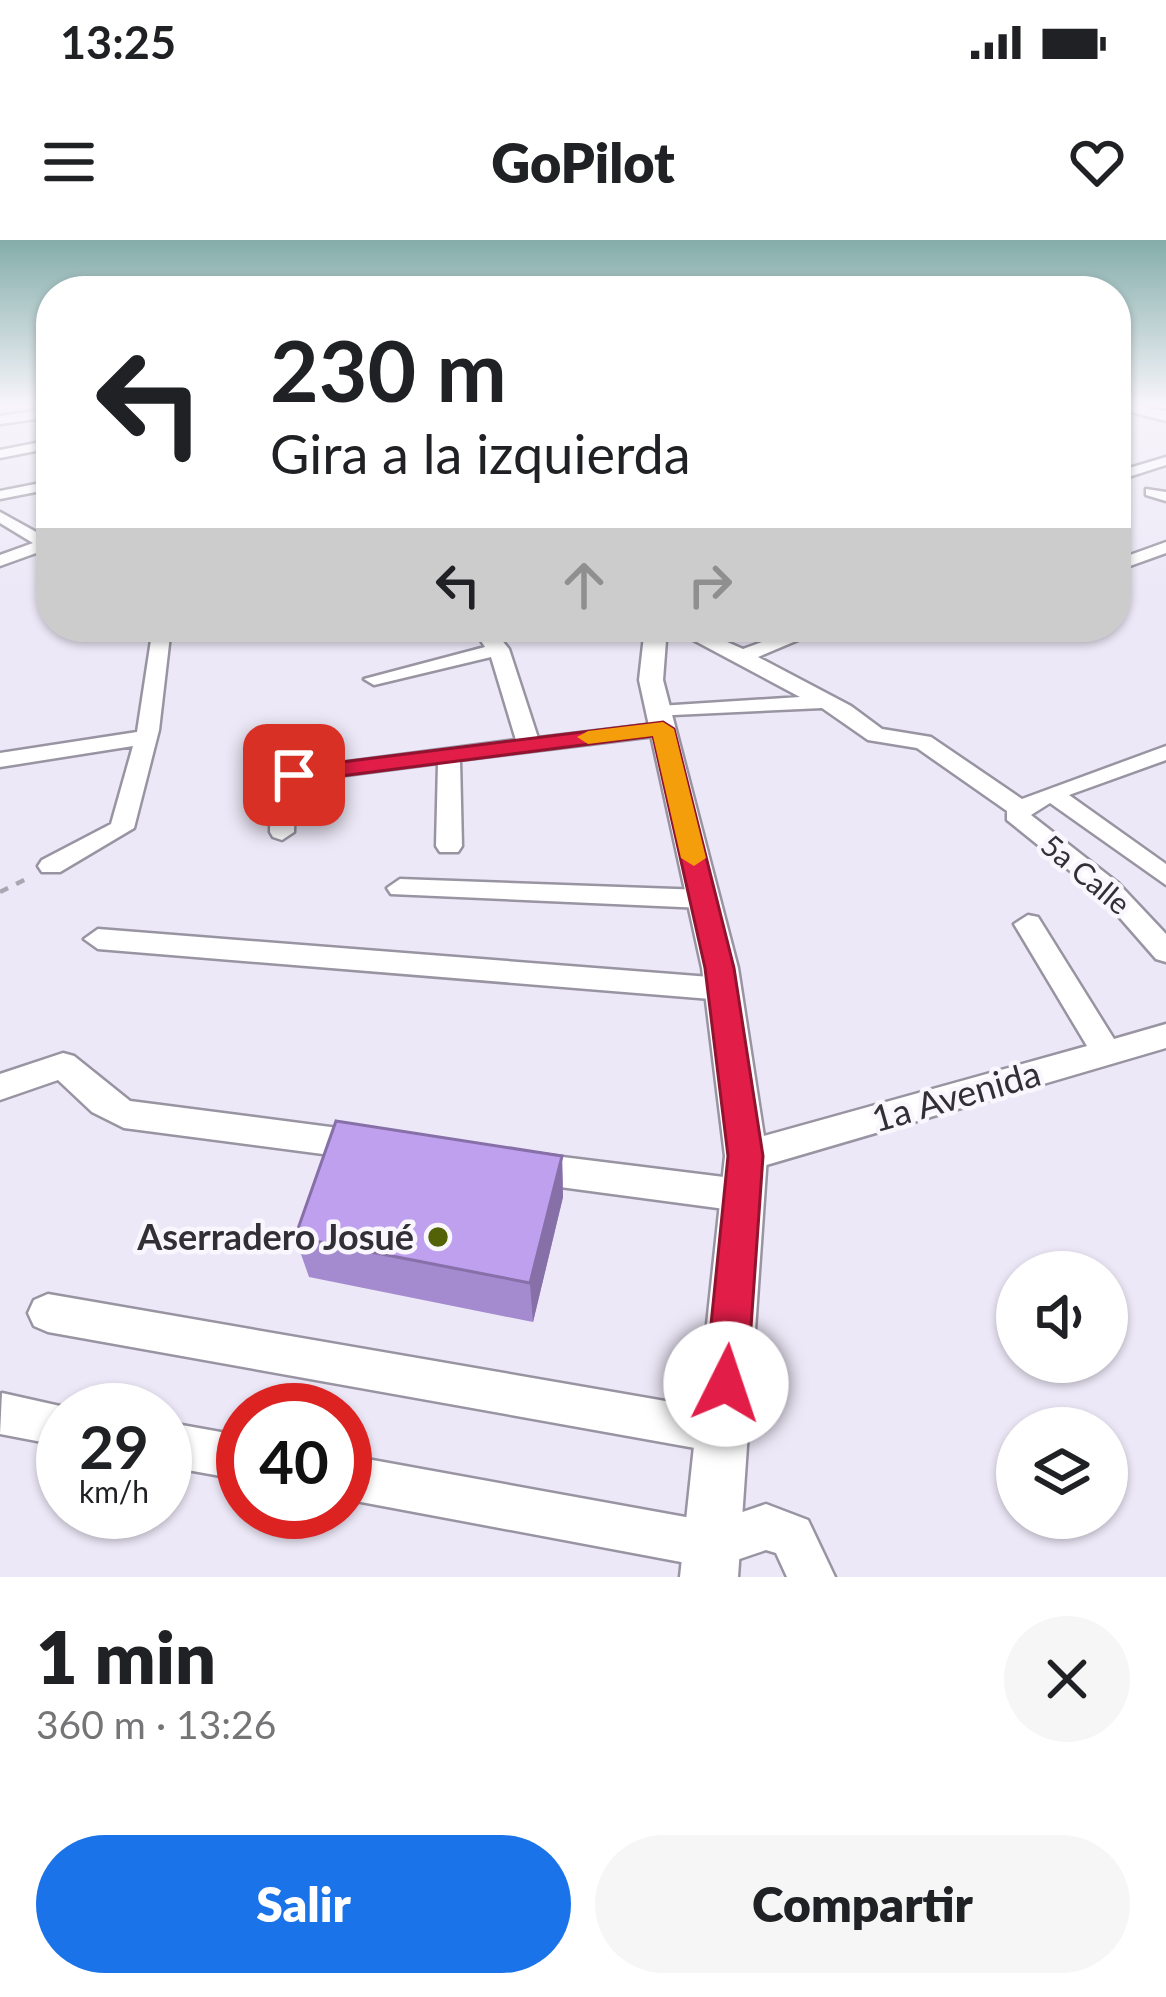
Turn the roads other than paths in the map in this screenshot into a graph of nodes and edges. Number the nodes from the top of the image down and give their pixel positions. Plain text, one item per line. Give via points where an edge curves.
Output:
1 (36, 488) edge
2 (0, 495) edge
3 (0, 517) edge
4 (28, 538) edge
5 (1166, 548) edge
6 (0, 561) edge
7 (1131, 561) edge
8 (160, 642) edge
9 (493, 642) edge
10 (655, 642) edge
11 (711, 642) edge
12 (780, 642) edge
13 (499, 649) junction
14 (742, 656) junction
15 (374, 680) dead end
16 (824, 702) junction
17 (661, 721) junction
18 (146, 737) junction
19 (528, 744) junction
20 (1166, 753) edge
21 (449, 755) junction
22 (0, 760) edge
23 (1054, 794) junction
24 (1020, 809) junction
25 (282, 832) dead end
26 (449, 846) dead end
27 (51, 866) road end
28 (1166, 877) edge
29 (400, 888) dead end
30 (704, 899) junction
31 (1028, 924) dead end
32 (98, 939) dead end
33 (1166, 952) edge
34 (723, 989) junction
35 (1161, 1044) edge
36 (1106, 1053) junction
37 (0, 1087) edge
38 (385, 1148) edge
39 (503, 1164) edge
40 (743, 1175) junction
41 (48, 1313) dead end
42 (2, 1414) edge
43 (36, 1420) edge
44 (723, 1432) junction
45 (372, 1483) edge
46 (711, 1561) edge
47 (811, 1577) edge

1 - 2 street
3 - 4 street
4 - 6 street
5 - 7 street
8 - 18 street
9 - 13 street
10 - 17 street via 651,680
11 - 14 street
12 - 14 street
13 - 15 street
13 - 19 street
14 - 16 street
16 - 17 street
16 - 24 street via 876,735 923,742
17 - 19 street
17 - 30 street
18 - 22 street
18 - 27 street via 122,828
19 - 21 street
20 - 23 street, 5a Calle
21 - 25 street via 294,775 283,782
21 - 26 street
23 - 24 street, 5a Calle
23 - 28 street
24 - 33 street, 5a Calle via 1019,821 1109,889
29 - 30 street
30 - 34 street
31 - 36 street
32 - 34 street
34 - 40 street
35 - 36 street, 1a Avenida
36 - 40 street, 1a Avenida
37 - 38 street via 63,1065 124,1114
39 - 40 street
40 - 44 street
41 - 44 street
42 - 43 street
44 - 46 street
45 - 46 street
46 - 47 street via 766,1527 792,1536

